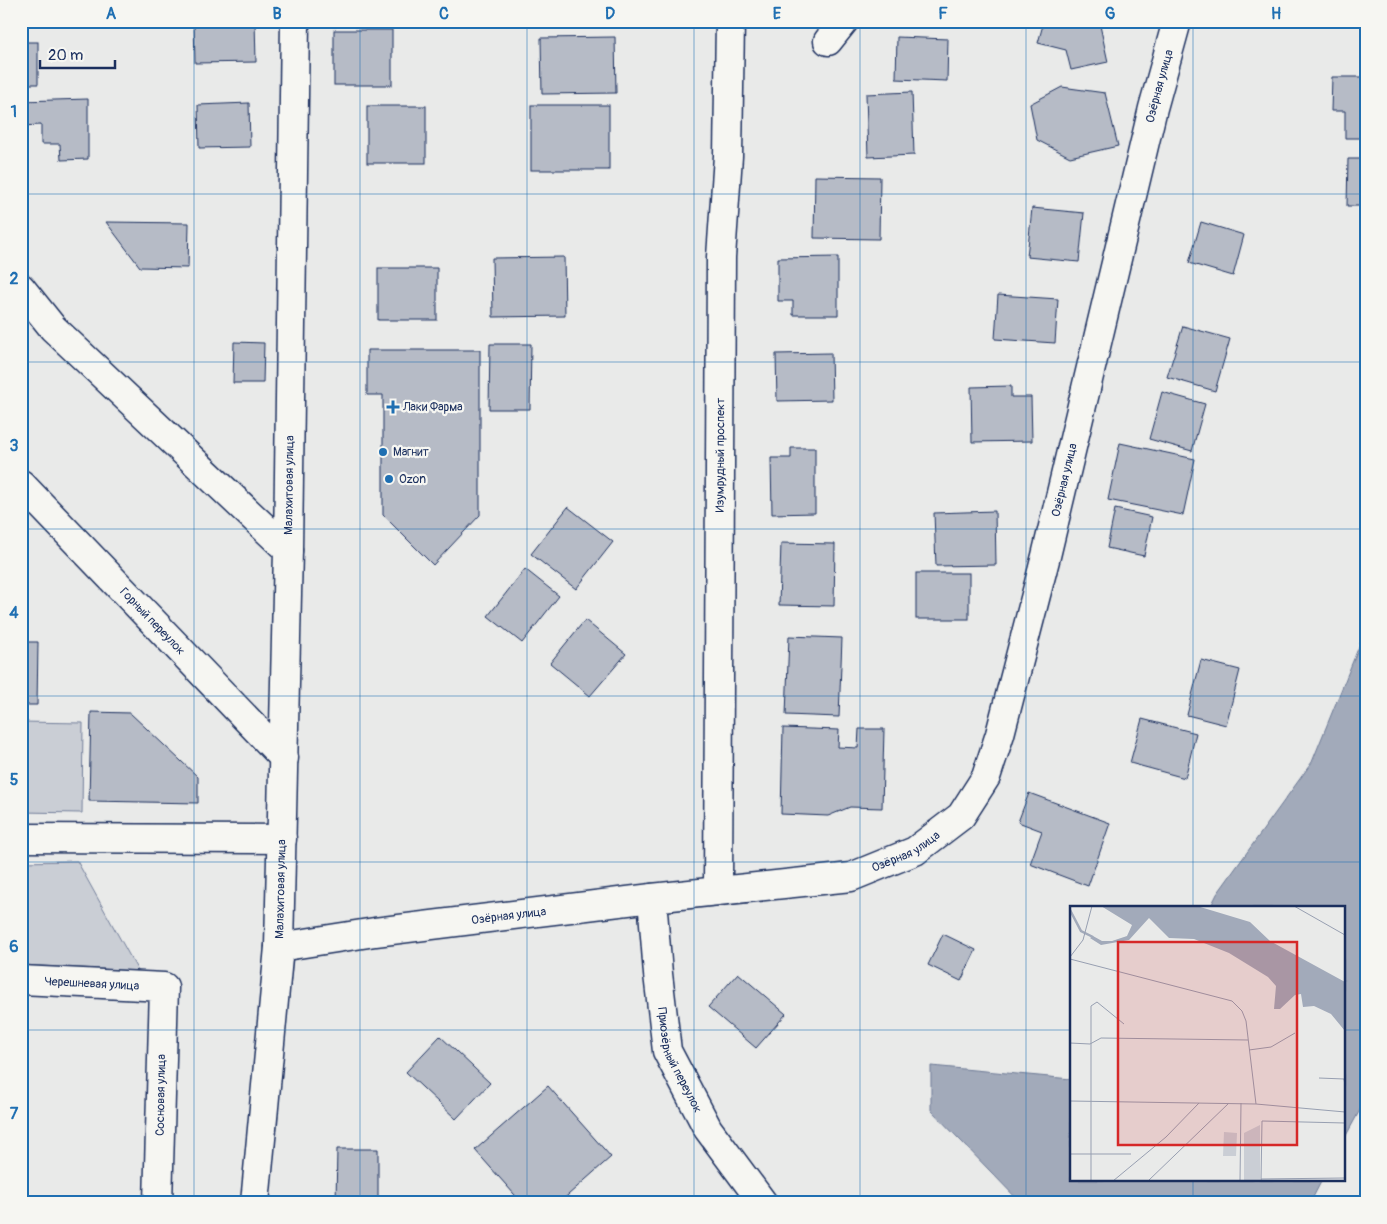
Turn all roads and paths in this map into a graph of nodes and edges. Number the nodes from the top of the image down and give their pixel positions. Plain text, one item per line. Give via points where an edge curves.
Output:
1 (295, 21) edge
2 (730, 21) edge
3 (1176, 21) edge
4 (21, 288) edge
5 (21, 484) edge
6 (288, 550) junction
7 (284, 758) junction
8 (21, 838) edge
9 (282, 838) junction
10 (718, 890) junction
11 (652, 898) junction
12 (279, 947) junction
13 (21, 980) edge
14 (164, 987) joint
15 (158, 1203) edge
16 (255, 1203) edge
17 (763, 1203) edge

1 - 6 street, Малахитовая улица
2 - 10 street, Изумрудный проспект via 728,156 721,257
3 - 10 street, Озёрная улица via 1046,556 986,777 961,816 915,851 851,877
4 - 6 street via 53,328
5 - 7 street, Горный переулок
6 - 7 street, Малахитовая улица
7 - 9 street, Малахитовая улица
8 - 9 street
9 - 12 street, Малахитовая улица
10 - 11 street, Озёрная улица
11 - 12 street, Озёрная улица
11 - 17 street, Приозёрный переулок via 667,1051 708,1129
12 - 16 street
13 - 14 street, Черешневая улица
14 - 15 street, Сосновая улица

